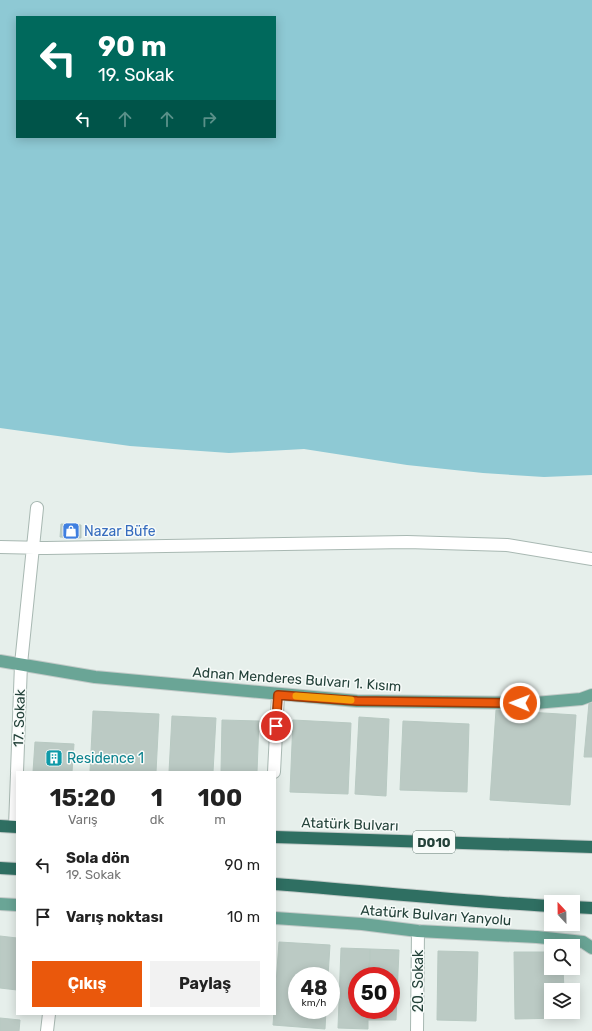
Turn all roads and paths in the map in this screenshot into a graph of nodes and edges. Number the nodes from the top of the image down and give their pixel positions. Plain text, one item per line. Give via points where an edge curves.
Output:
1 (37, 508) dead end
2 (0, 547) edge
3 (33, 548) junction
4 (592, 559) edge
5 (0, 661) edge
6 (21, 664) junction
7 (278, 695) junction
8 (592, 695) edge
9 (17, 771) edge
10 (274, 771) edge
11 (0, 826) edge
12 (16, 826) edge
13 (276, 837) edge
14 (592, 847) edge
15 (0, 868) edge
16 (16, 869) edge
17 (276, 884) edge
18 (0, 904) edge
19 (16, 905) edge
20 (544, 906) edge
21 (580, 907) edge
22 (592, 908) edge
23 (276, 918) edge
24 (418, 931) junction
25 (592, 948) edge
26 (49, 1015) edge
27 (47, 1031) edge
28 (418, 1031) edge

1 - 3 street, 17. Sokak
2 - 3 street
3 - 4 street via 407,542 507,545
3 - 6 street, 17. Sokak
5 - 6 main road, Adnan Menderes Bulvarı 1. Kısım
6 - 7 main road, Adnan Menderes Bulvarı 1. Kısım via 95,677
6 - 9 street, 17. Sokak
7 - 8 main road, Adnan Menderes Bulvarı 1. Kısım via 357,701 535,703 581,699
7 - 10 street
11 - 12 highway
13 - 14 highway, Atatürk Bulvarı / D010
15 - 16 highway
17 - 20 highway
18 - 19 main road
21 - 22 highway
23 - 24 main road, Atatürk Bulvarı Yanyolu
24 - 25 main road, Atatürk Bulvarı Yanyolu via 537,937 583,942
24 - 28 street, 20. Sokak
26 - 27 street

